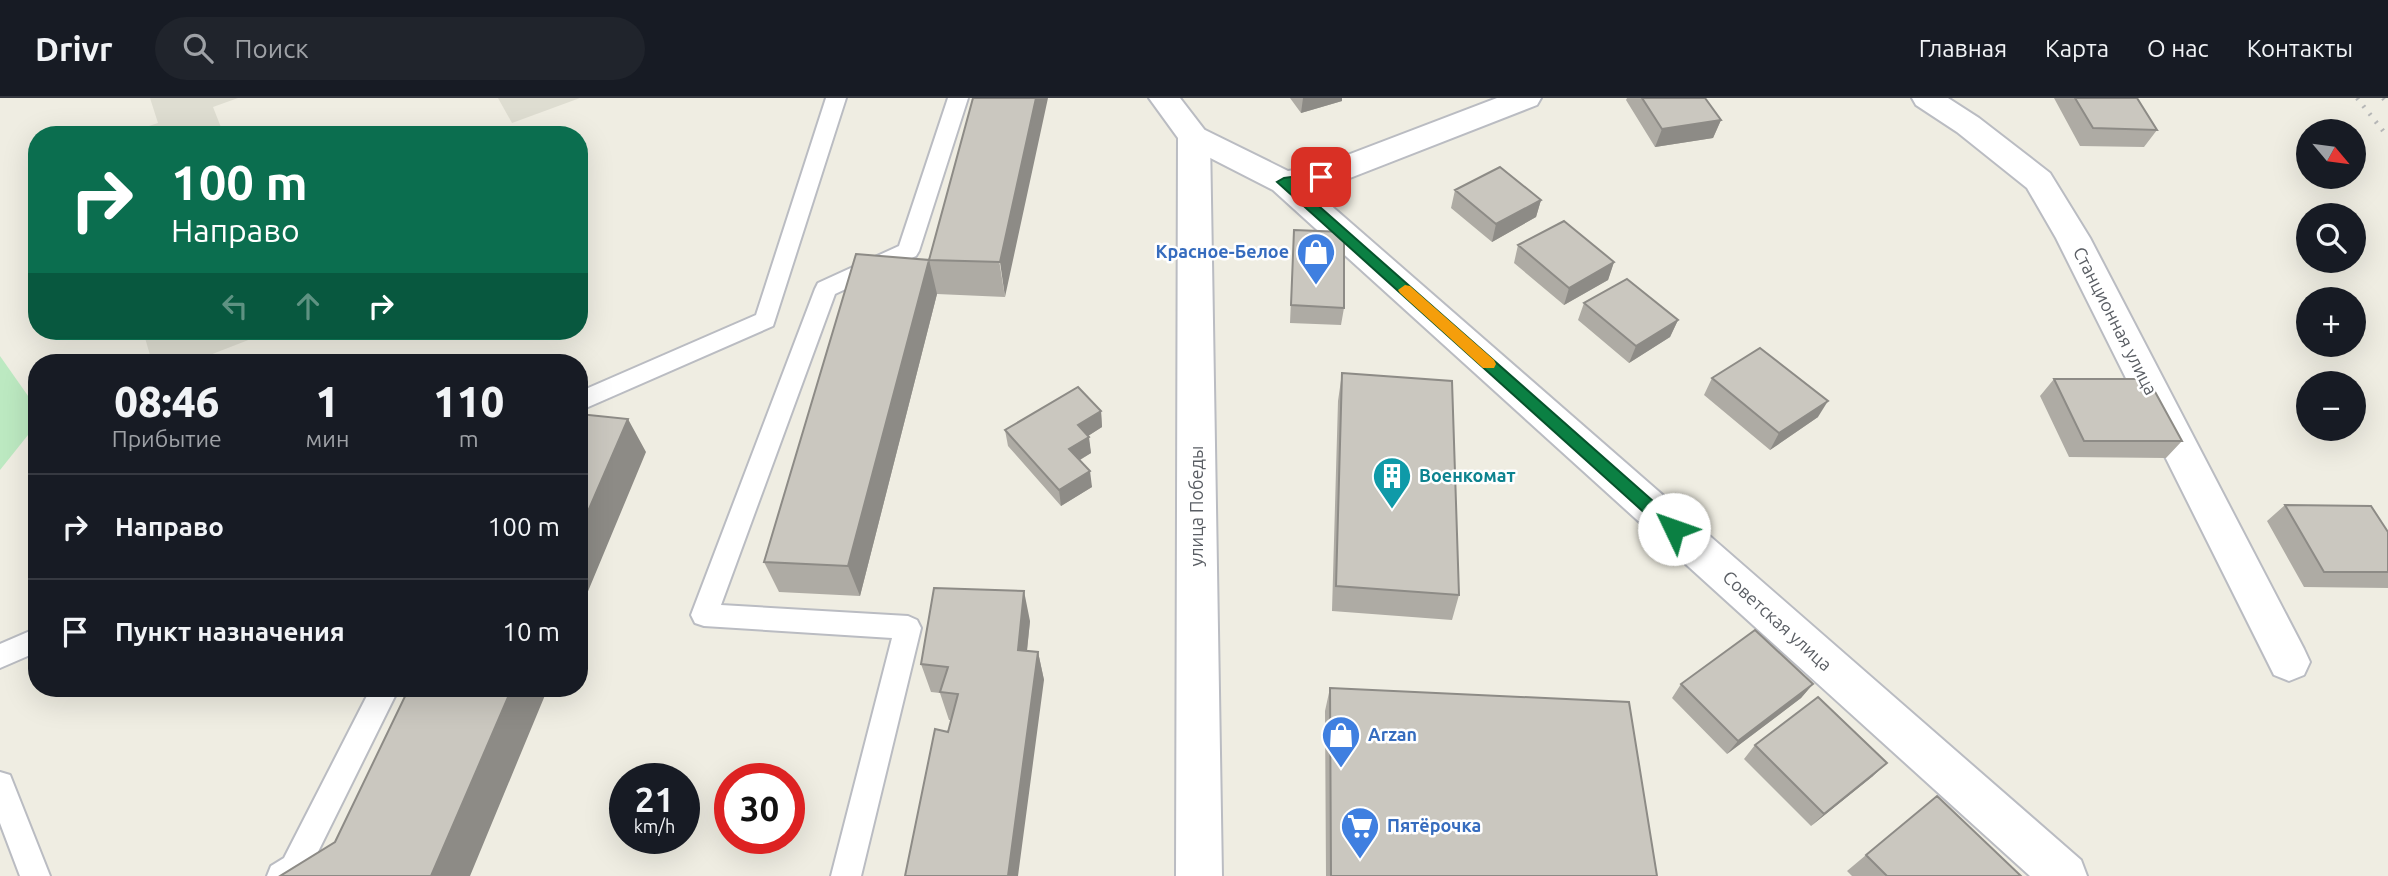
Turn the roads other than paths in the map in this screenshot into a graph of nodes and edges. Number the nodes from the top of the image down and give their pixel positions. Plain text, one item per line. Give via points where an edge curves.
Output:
1 (836, 98) edge
2 (958, 98) edge
3 (1164, 98) edge
4 (1526, 98) edge
5 (1927, 98) edge
6 (1194, 137) junction
7 (1284, 182) junction
8 (588, 398) edge
9 (28, 644) edge
10 (0, 656) edge
11 (2289, 662) dead end
12 (380, 697) edge
13 (0, 785) edge
14 (35, 876) edge
15 (282, 876) edge
16 (846, 876) edge
17 (1199, 876) edge
18 (2063, 876) edge

1 - 8 lane via 765,320
2 - 16 lane via 908,251 826,289 704,615 908,628
3 - 6 street
4 - 7 street via 1321,177
5 - 11 street, Станционная улица via 2039,181 2079,249
6 - 7 street, Советская улица
6 - 17 street, улица Победы
7 - 18 street, Советская улица
9 - 10 lane
12 - 15 lane via 294,868
13 - 14 lane

